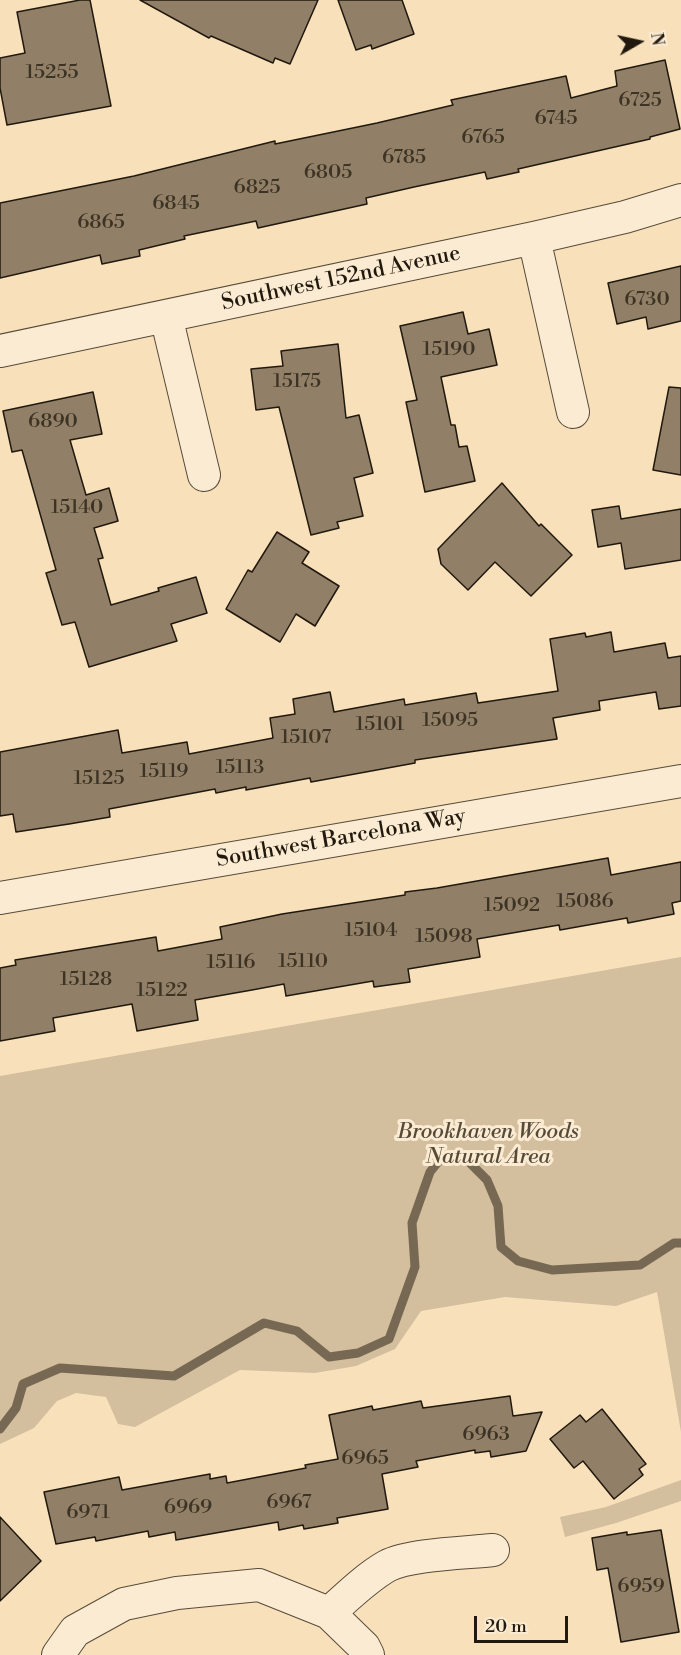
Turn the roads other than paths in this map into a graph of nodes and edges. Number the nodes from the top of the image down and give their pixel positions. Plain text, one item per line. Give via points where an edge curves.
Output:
1 (681, 200) edge
2 (534, 238) junction
3 (166, 316) junction
4 (0, 351) edge
5 (573, 412) dead end
6 (204, 475) dead end
7 (681, 781) edge
8 (0, 898) edge
9 (493, 1550) dead end
10 (328, 1612) junction
11 (58, 1655) edge
12 (368, 1655) edge

1 - 2 street, Southwest 152nd Avenue
2 - 3 street, Southwest 152nd Avenue
2 - 5 street
3 - 4 street, Southwest 152nd Avenue
3 - 6 street
7 - 8 street, Southwest Barcelona Way
9 - 10 street via 411,1558 388,1566
10 - 11 street via 259,1586 177,1593 124,1604 75,1631
10 - 12 street

